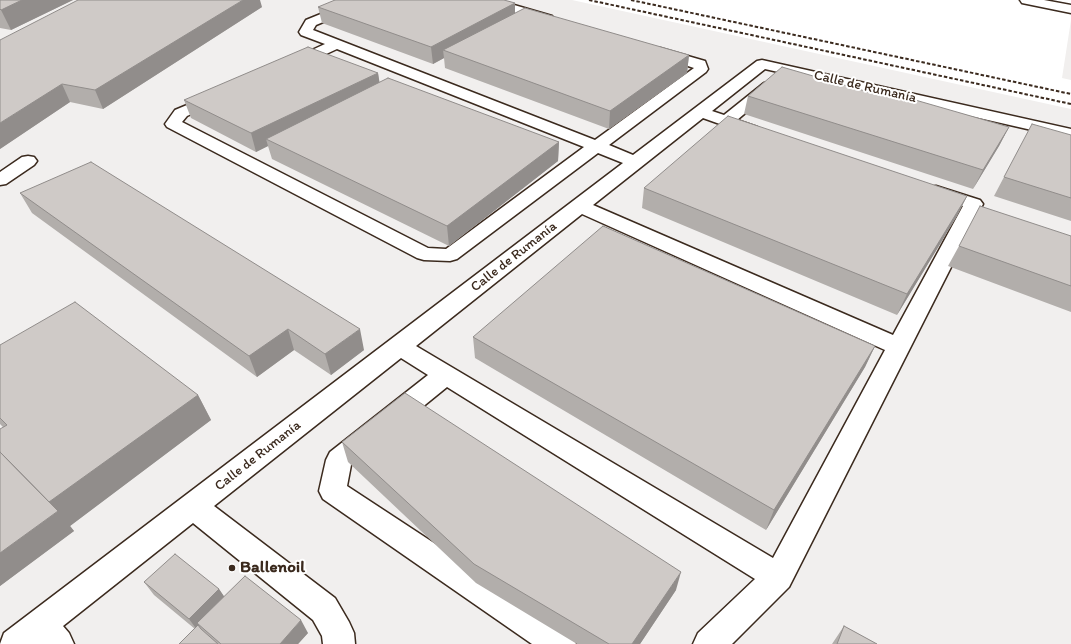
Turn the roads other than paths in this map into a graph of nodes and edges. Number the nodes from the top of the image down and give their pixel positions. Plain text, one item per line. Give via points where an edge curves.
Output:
1 (365, 0) edge
2 (484, 0) edge
3 (1026, 0) edge
4 (1071, 9) edge
5 (559, 22) edge
6 (337, 44) junction
7 (648, 48) edge
8 (280, 69) edge
9 (231, 91) edge
10 (700, 112) junction
11 (726, 121) junction
12 (1071, 134) edge
13 (771, 136) edge
14 (1017, 137) dead end
15 (598, 146) junction
16 (28, 161) dead end
17 (636, 162) junction
18 (0, 180) edge
19 (914, 184) edge
20 (579, 206) junction
21 (399, 346) junction
22 (899, 347) junction
23 (446, 374) junction
24 (193, 506) junction
25 (778, 577) junction
26 (49, 634) edge
27 (15, 644) edge
28 (339, 644) edge
29 (560, 644) edge
30 (709, 644) edge

1 - 6 street via 311,24 306,32
2 - 5 street
3 - 4 street
6 - 8 street
6 - 15 street
7 - 15 street via 700,64 701,69
9 - 15 street via 181,113 173,124 424,254 450,255
10 - 11 street
10 - 12 street, Calle de Rumanía via 762,64
10 - 17 street, Calle de Rumanía
11 - 13 street
11 - 14 street via 777,79
15 - 17 street
16 - 18 street
17 - 20 street, Calle de Rumanía
19 - 22 street via 981,207
20 - 21 street, Calle de Rumanía
20 - 22 street
21 - 23 street
21 - 24 street, Calle de Rumanía
22 - 25 street
23 - 25 street
23 - 29 street via 339,460 333,490
24 - 26 street, Calle de Rumanía
24 - 28 street via 324,609 338,633
25 - 30 street
26 - 27 street, Calle de Rumanía

